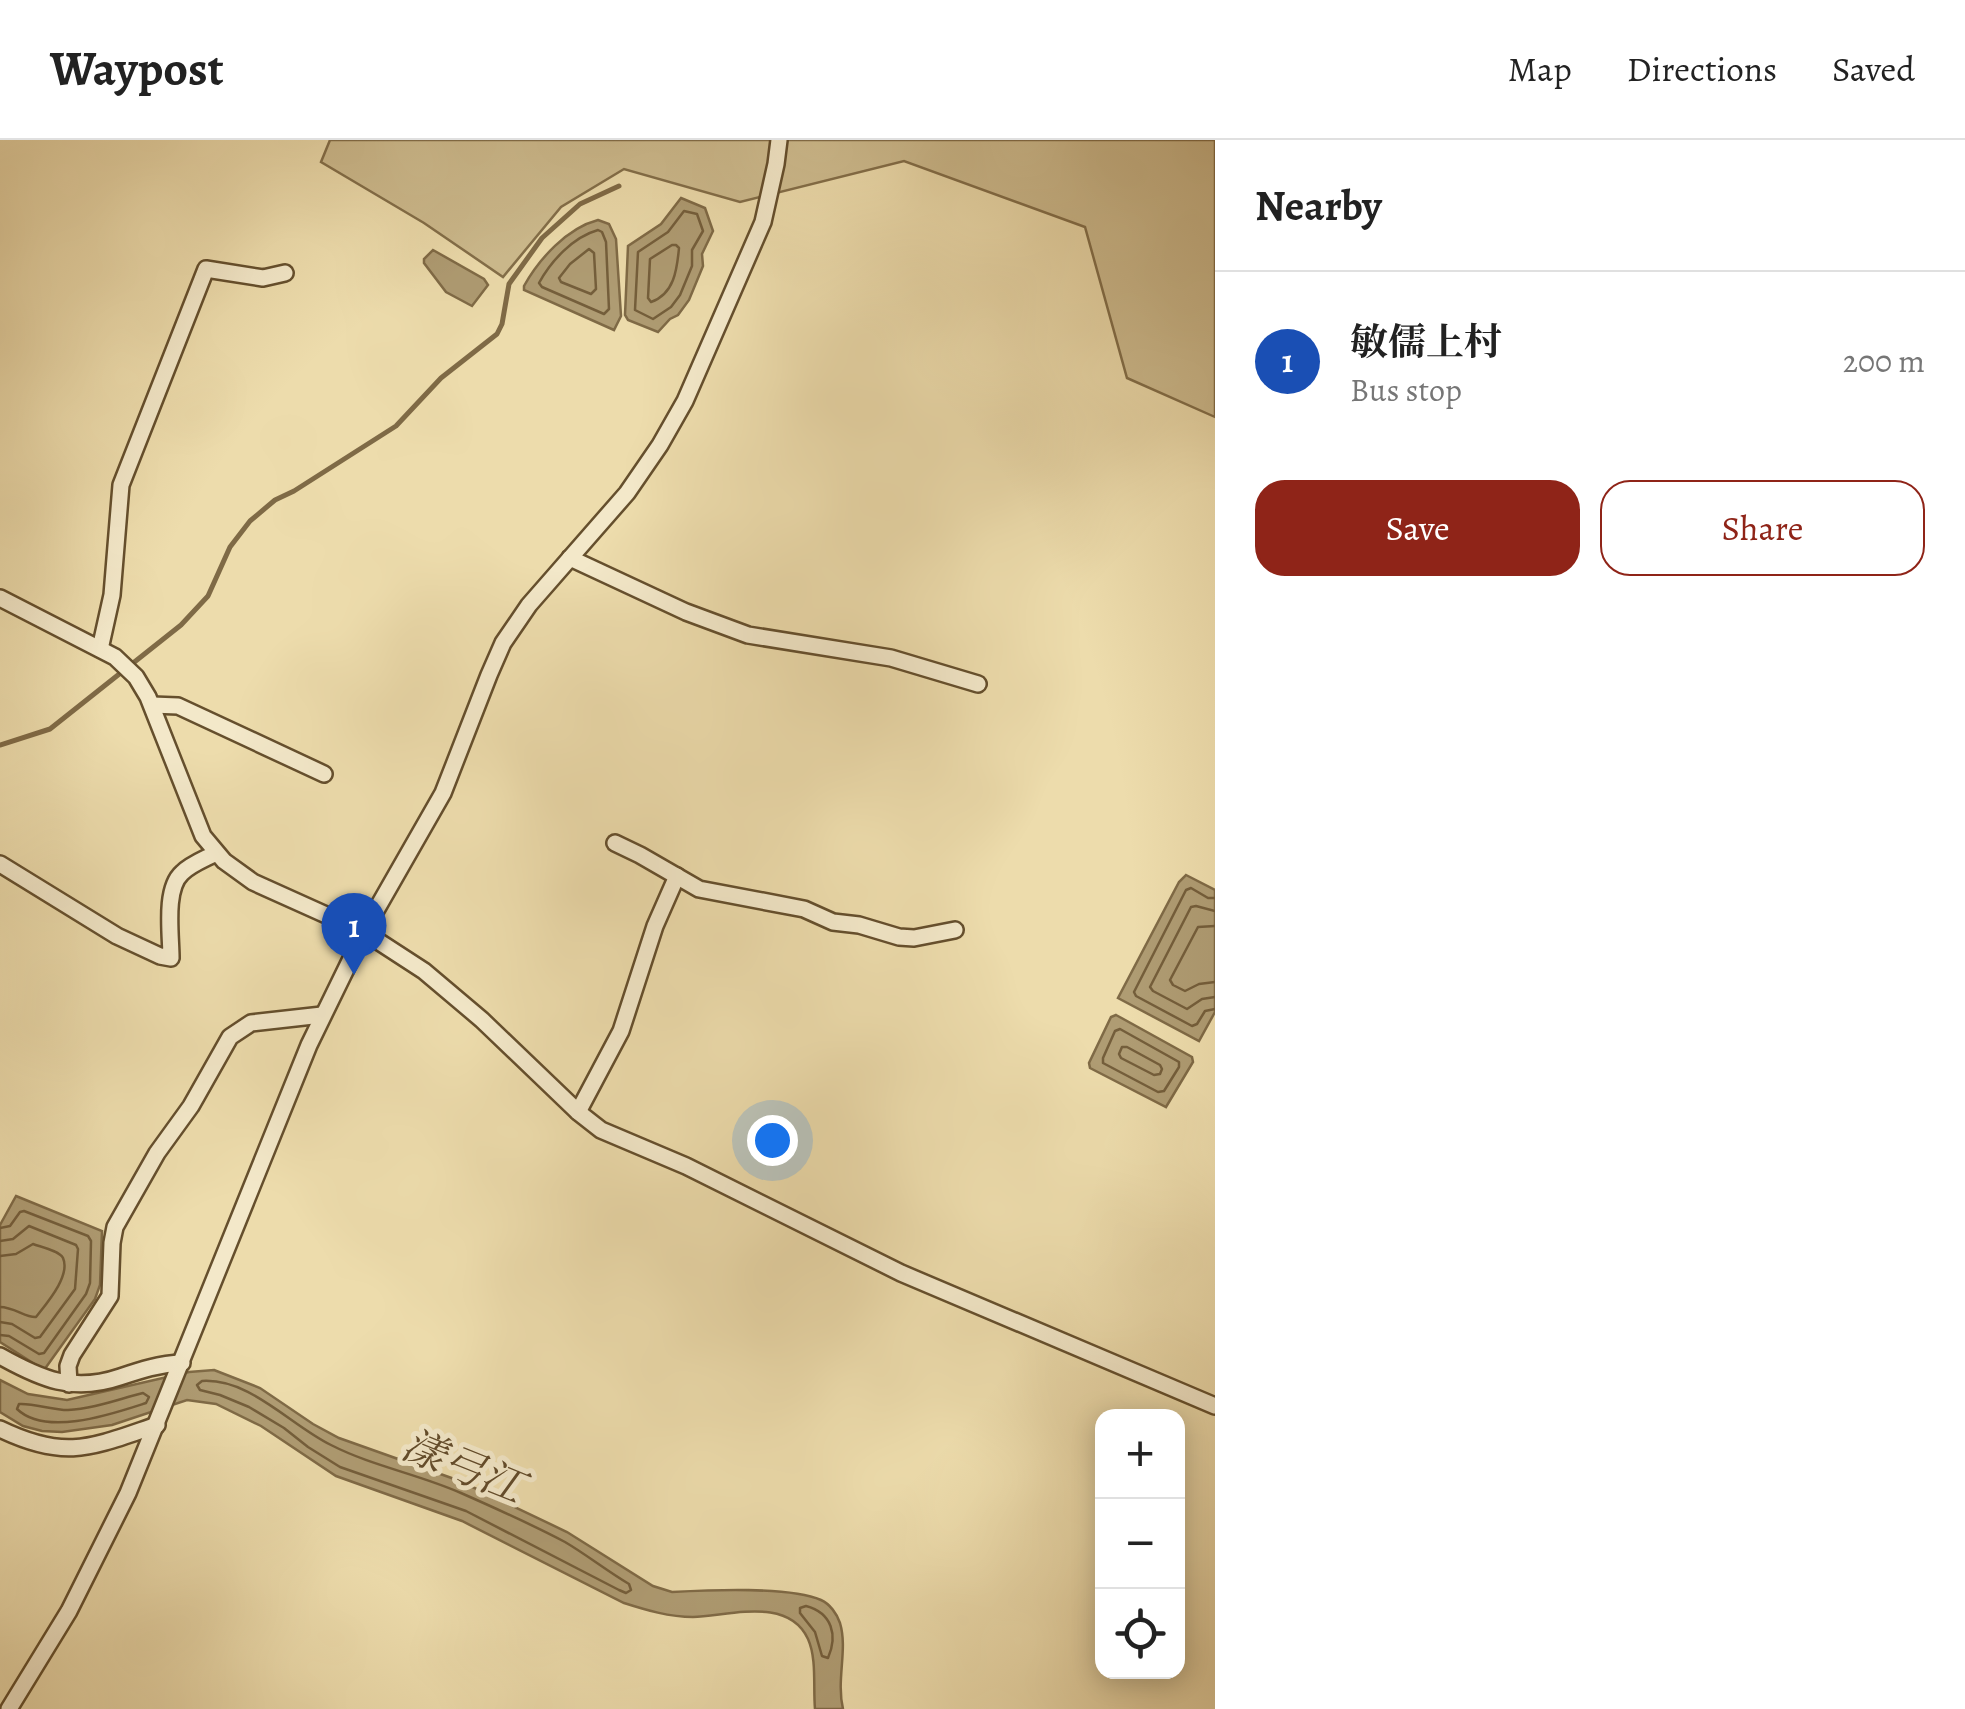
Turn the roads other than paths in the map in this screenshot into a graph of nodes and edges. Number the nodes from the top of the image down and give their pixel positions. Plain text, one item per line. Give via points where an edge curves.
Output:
1 (779, 140) edge
2 (285, 273) dead end
3 (570, 558) junction
4 (0, 598) edge
5 (100, 650) junction
6 (978, 684) dead end
7 (152, 705) junction
8 (324, 774) dead end
9 (615, 843) dead end
10 (216, 853) junction
11 (0, 864) edge
12 (677, 876) junction
13 (955, 930) dead end
14 (364, 932) junction
15 (322, 1015) junction
16 (578, 1112) junction
17 (0, 1356) edge
18 (180, 1366) junction
19 (69, 1384) junction
20 (1215, 1406) edge
21 (159, 1419) junction
22 (0, 1429) edge
23 (16, 1437) junction
24 (0, 1447) edge
25 (8, 1709) edge

1 - 3 street via 762,222 685,402 636,481
2 - 5 street via 262,278 206,269 122,485
3 - 6 street via 748,636 892,658
3 - 14 street via 504,644 444,793
4 - 5 street
5 - 7 street via 136,676
7 - 8 street via 178,706
7 - 10 street via 202,836
9 - 12 street
10 - 11 street via 172,886 170,958 117,936
10 - 14 street via 253,882
12 - 13 street via 699,889 804,909 898,937
12 - 16 street via 621,1031
14 - 15 street
14 - 16 street via 444,987
15 - 18 street
15 - 19 street via 251,1023 230,1037 115,1227 112,1292 68,1362
16 - 20 street via 613,1136 901,1272
17 - 19 street
18 - 19 street
18 - 21 street
21 - 23 street via 91,1448 69,1450
21 - 25 street via 93,1566
22 - 23 street
23 - 24 street

